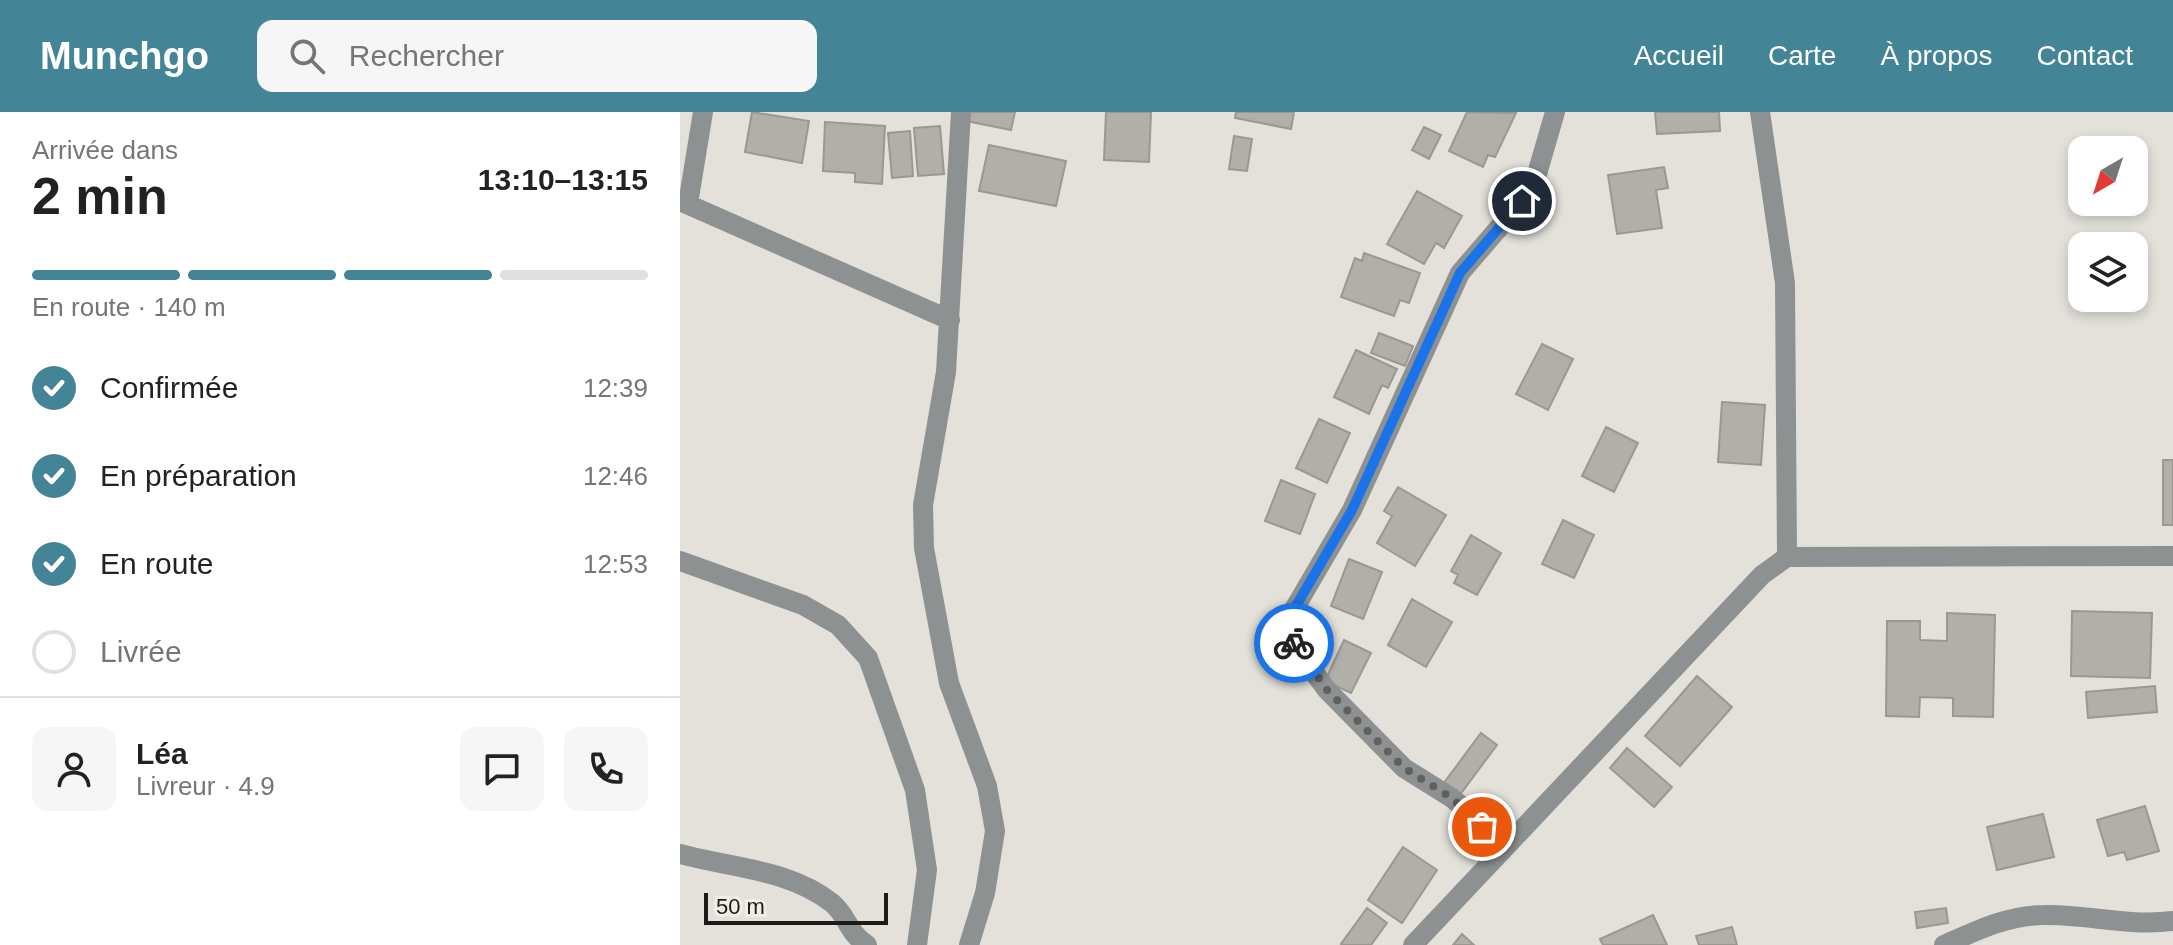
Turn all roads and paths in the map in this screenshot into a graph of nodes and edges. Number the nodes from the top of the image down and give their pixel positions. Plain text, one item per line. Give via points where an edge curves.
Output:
1 (703, 112) edge
2 (961, 112) edge
3 (1555, 112) edge
4 (1760, 112) edge
5 (684, 203) edge
6 (950, 320) junction
7 (2173, 556) edge
8 (1787, 557) junction
9 (680, 561) edge
10 (1502, 851) junction
11 (680, 854) edge
12 (2173, 921) edge
13 (867, 945) edge
14 (917, 945) edge
15 (969, 945) edge
16 (1413, 945) edge
17 (1944, 945) edge

1 - 5 street
2 - 6 street
3 - 10 street via 1535,181 1460,273 1352,510 1291,622 1294,645 1327,690 1404,768 1467,811
4 - 8 street via 1785,283
5 - 6 street
6 - 15 street via 923,505 924,548 949,683 987,786 995,831 985,893
7 - 8 street
8 - 10 street via 1762,575
9 - 14 street via 803,605 838,625 868,658 915,790 927,870
10 - 16 street
11 - 13 street via 792,880 832,903 853,935
12 - 17 street via 2043,915 2007,920

